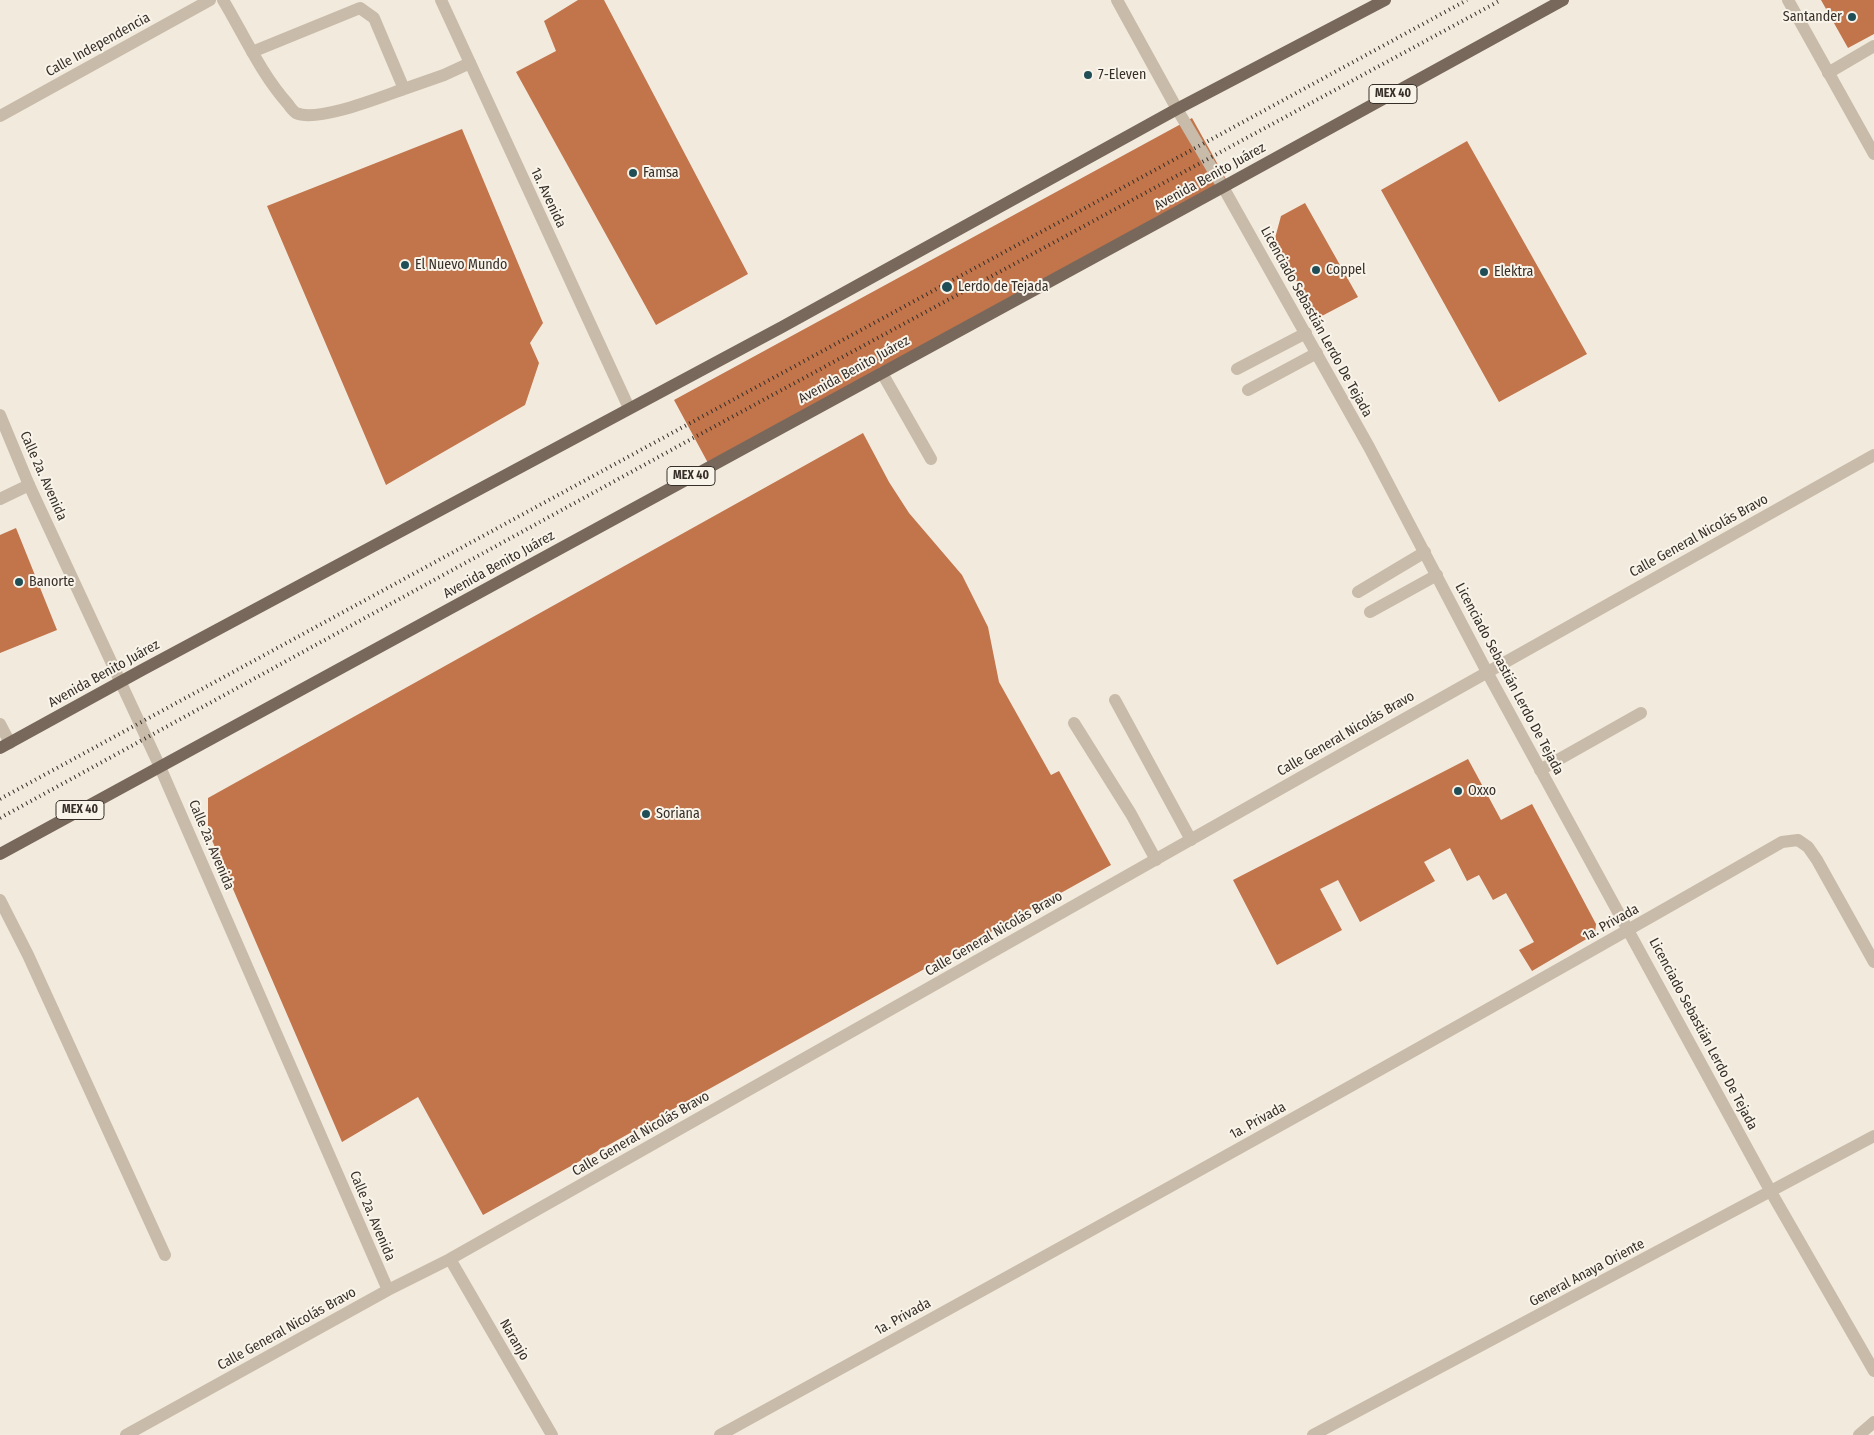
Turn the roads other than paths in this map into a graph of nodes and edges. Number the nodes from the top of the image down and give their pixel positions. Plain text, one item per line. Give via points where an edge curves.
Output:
1 (210, 0) edge
2 (223, 0) edge
3 (441, 0) edge
4 (1118, 0) edge
5 (1563, 0) edge
6 (1788, 0) edge
7 (1382, 1) edge
8 (1874, 46) edge
9 (252, 52) junction
10 (470, 63) junction
11 (1828, 73) junction
12 (404, 89) junction
13 (1177, 109) junction
14 (0, 116) edge
15 (1874, 154) edge
16 (1223, 187) junction
17 (1306, 333) junction
18 (1317, 353) junction
19 (1237, 369) dead end
20 (882, 373) junction
21 (1248, 390) dead end
22 (629, 408) junction
23 (0, 415) edge
24 (1874, 456) edge
25 (931, 459) dead end
26 (29, 485) junction
27 (0, 499) edge
28 (1425, 552) junction
29 (1437, 575) junction
30 (1358, 592) dead end
31 (1370, 612) dead end
32 (1487, 672) junction
33 (121, 682) junction
34 (1115, 700) dead end
35 (1641, 713) dead end
36 (1074, 723) dead end
37 (0, 724) edge
38 (5, 745) edge
39 (160, 767) junction
40 (1540, 770) junction
41 (1191, 840) junction
42 (0, 854) edge
43 (1156, 860) junction
44 (0, 900) edge
45 (1629, 930) junction
46 (1874, 962) edge
47 (1874, 1136) edge
48 (1771, 1192) junction
49 (165, 1255) dead end
50 (450, 1259) junction
51 (388, 1290) junction
52 (1874, 1371) edge
53 (1874, 1422) edge
54 (126, 1435) edge
55 (552, 1435) edge
56 (720, 1435) edge
57 (1314, 1435) edge
58 (1859, 1435) edge

1 - 14 street, Calle Independencia
2 - 9 street
3 - 10 street, 1a. Avenida
4 - 13 street, Licenciado Sebastián Lerdo De Tejada
5 - 16 main road, Avenida Benito Juárez / MEX 40
6 - 11 street
7 - 13 main road, Avenida Benito Juárez
8 - 11 street
9 - 12 street via 279,94 295,112 313,115 339,110
9 - 12 street via 360,8 374,18
10 - 12 street
10 - 22 street, 1a. Avenida
11 - 15 street
13 - 16 street, Licenciado Sebastián Lerdo De Tejada
13 - 22 main road, Avenida Benito Juárez
16 - 17 street, Licenciado Sebastián Lerdo De Tejada
16 - 20 main road, Avenida Benito Juárez / MEX 40
17 - 18 street, Licenciado Sebastián Lerdo De Tejada
17 - 19 street
18 - 21 street
18 - 28 street, Licenciado Sebastián Lerdo De Tejada
20 - 25 street
20 - 39 main road, Avenida Benito Juárez / MEX 40
22 - 33 main road, Avenida Benito Juárez
23 - 26 street, Calle 2a. Avenida
24 - 32 street, Calle General Nicolás Bravo
26 - 27 street
26 - 33 street, Calle 2a. Avenida
28 - 29 street, Licenciado Sebastián Lerdo De Tejada
28 - 30 street
29 - 31 street
29 - 32 street, Licenciado Sebastián Lerdo De Tejada
32 - 40 street, Licenciado Sebastián Lerdo De Tejada
32 - 41 street, Calle General Nicolás Bravo
33 - 38 main road, Avenida Benito Juárez
33 - 39 street, Calle 2a. Avenida
34 - 41 street
35 - 40 street
36 - 43 street
37 - 38 street
39 - 42 main road, MEX 40
39 - 51 street, Calle 2a. Avenida
40 - 45 street, Licenciado Sebastián Lerdo De Tejada
41 - 43 street, Calle General Nicolás Bravo
43 - 50 street, Calle General Nicolás Bravo
44 - 49 street
45 - 46 street, 1a. Privada via 1782,842 1798,840 1817,860
45 - 48 street, Licenciado Sebastián Lerdo De Tejada
45 - 56 street, 1a. Privada
47 - 48 street, General Anaya Oriente
48 - 52 street, Licenciado Sebastián Lerdo De Tejada
48 - 57 street, General Anaya Oriente
50 - 51 street, Calle General Nicolás Bravo
50 - 55 street, Naranjo
51 - 54 street, Calle General Nicolás Bravo
53 - 58 street

